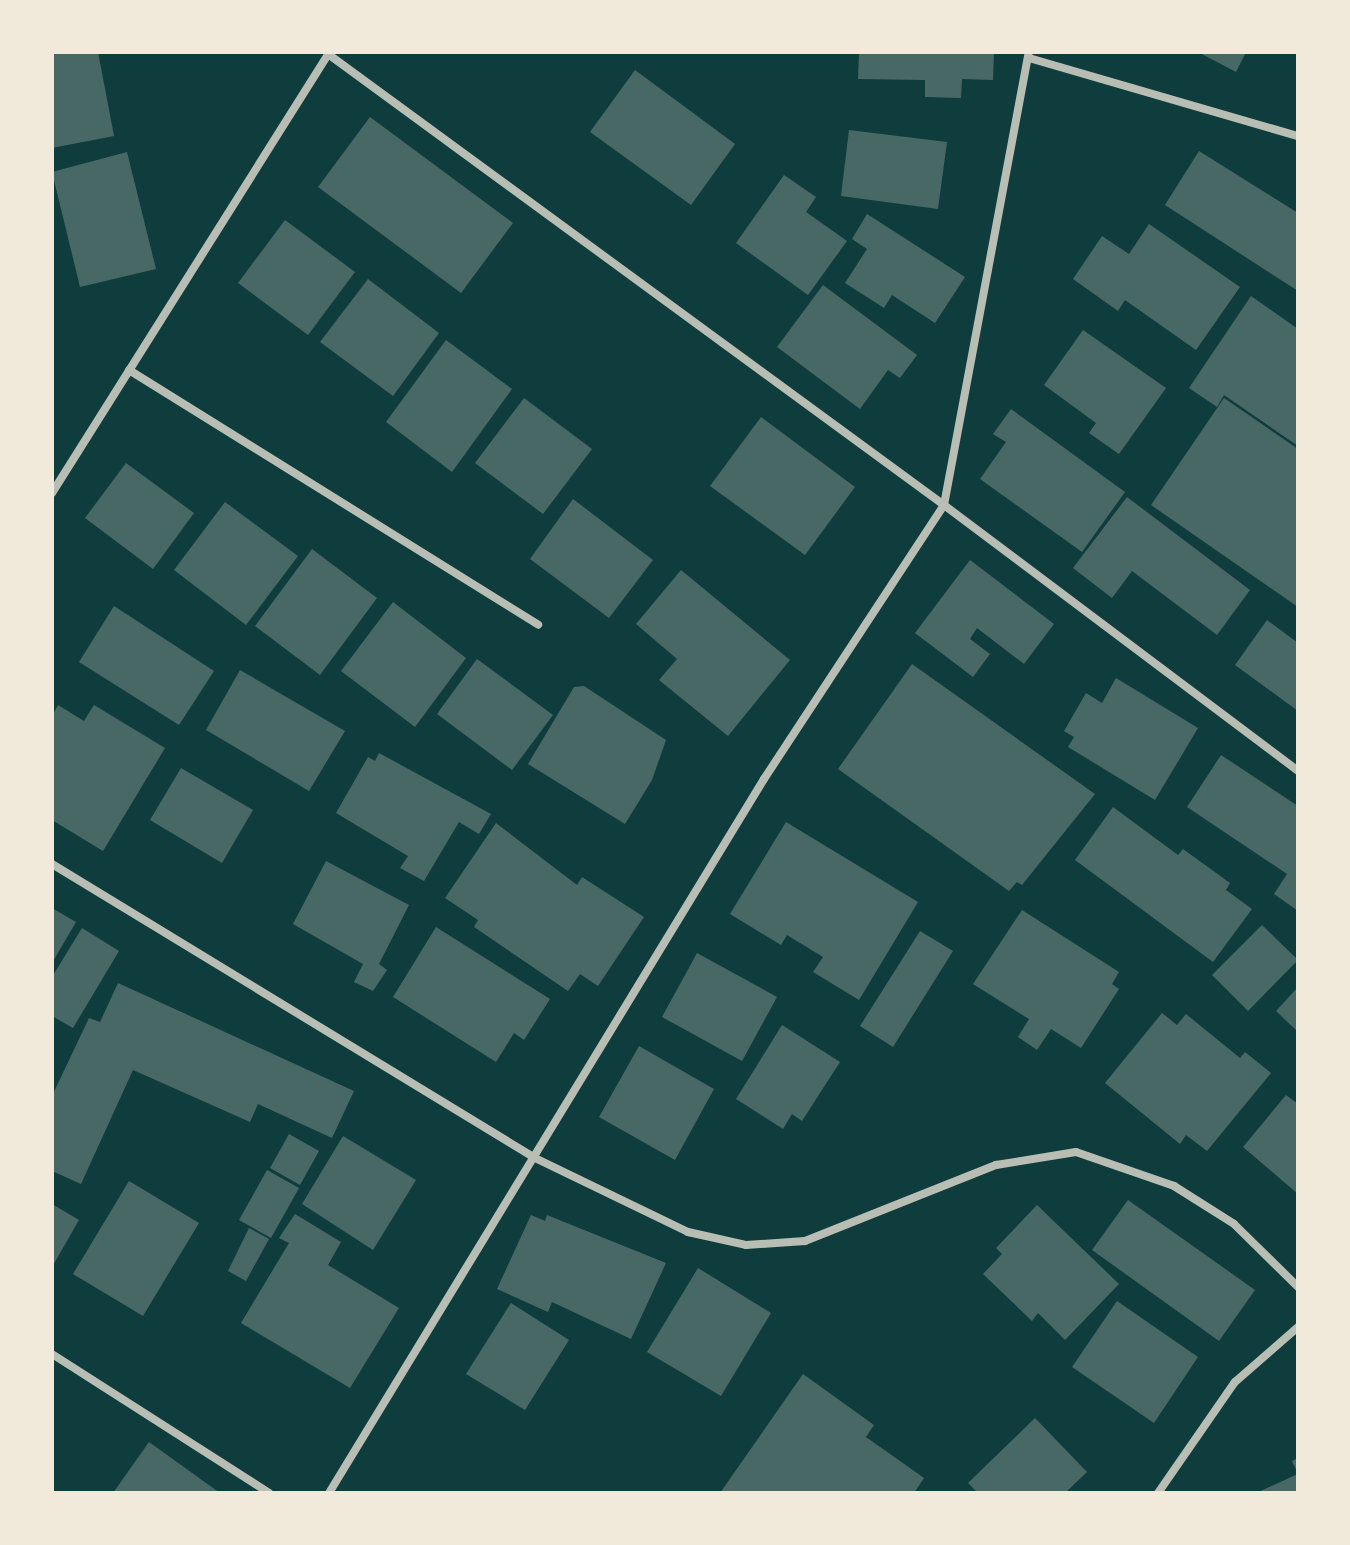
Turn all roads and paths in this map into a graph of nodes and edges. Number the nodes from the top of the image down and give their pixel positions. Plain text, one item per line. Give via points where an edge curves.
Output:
1 (329, 53) edge
2 (1029, 55) edge
3 (1298, 136) edge
4 (129, 370) junction
5 (52, 493) edge
6 (944, 505) junction
7 (538, 625) dead end
8 (1298, 771) edge
9 (52, 864) edge
10 (535, 1158) junction
11 (1298, 1287) edge
12 (1298, 1327) edge
13 (52, 1354) edge
14 (269, 1493) edge
15 (329, 1493) edge
16 (1158, 1493) edge

1 - 4 street
1 - 6 street
2 - 3 street
2 - 6 street
4 - 5 street
4 - 7 street
6 - 8 street
6 - 10 street via 764,779
9 - 10 street
10 - 11 street via 648,1217 746,1245 805,1241 996,1165 1076,1152 1174,1186 1234,1224
10 - 15 street
12 - 16 street via 1235,1382
13 - 14 street

